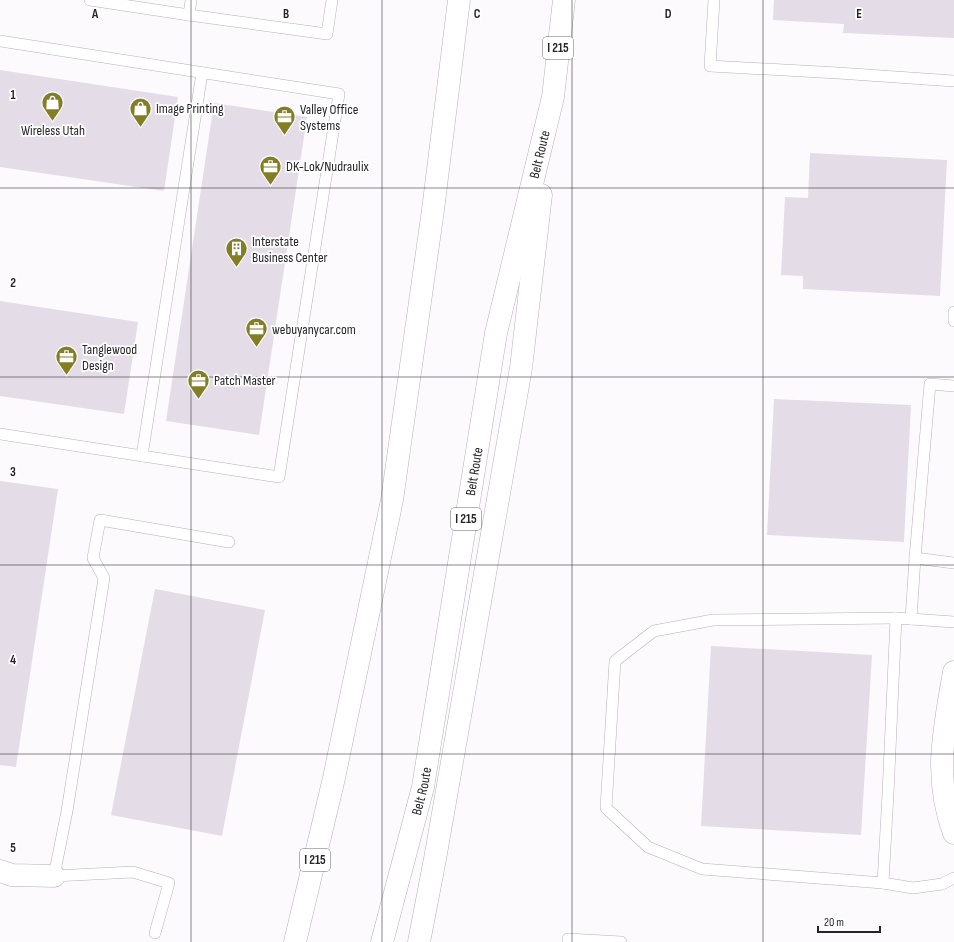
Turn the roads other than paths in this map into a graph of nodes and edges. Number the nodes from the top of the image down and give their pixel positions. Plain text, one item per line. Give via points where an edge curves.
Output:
1 (90, 0) edge
2 (191, 0) edge
3 (332, 0) edge
4 (459, 0) edge
5 (564, 0) edge
6 (714, 0) edge
7 (189, 15) junction
8 (0, 41) edge
9 (202, 73) junction
10 (954, 81) edge
11 (553, 97) junction
12 (954, 312) edge
13 (954, 321) edge
14 (954, 386) edge
15 (0, 434) edge
16 (142, 456) junction
17 (229, 542) dead end
18 (915, 558) junction
19 (954, 563) edge
20 (896, 618) junction
21 (911, 619) junction
22 (954, 622) edge
23 (954, 672) edge
24 (334, 778) junction
25 (954, 833) edge
26 (0, 872) edge
27 (54, 876) junction
28 (954, 878) edge
29 (883, 883) junction
30 (155, 933) dead end
31 (281, 942) edge
32 (295, 942) edge
33 (382, 942) edge
34 (419, 942) edge
35 (568, 942) edge
36 (621, 942) edge

1 - 7 lane
2 - 7 lane
3 - 7 lane via 327,34
4 - 24 main road, I 215 via 433,210 392,500
5 - 11 main road, Belt Route / I 215
6 - 10 lane via 710,66
8 - 9 lane
9 - 16 lane
9 - 16 lane via 339,94 279,477
11 - 33 main road, Belt Route / I 215 via 496,333 423,787
11 - 34 main road via 521,368
12 - 13 lane
14 - 18 lane via 930,384
15 - 16 lane
17 - 27 lane via 100,520 93,558 104,578
18 - 19 lane
18 - 21 lane
20 - 21 lane
20 - 29 lane
20 - 29 lane via 713,620 654,631 615,661 606,808 648,847 702,869
21 - 22 lane
23 - 25 main road via 944,725 941,769 944,798
24 - 31 main road
24 - 32 main road, I 215
26 - 27 main road via 12,875
27 - 30 lane via 133,872 169,883
28 - 29 lane via 942,884 913,888
35 - 36 lane via 568,938

